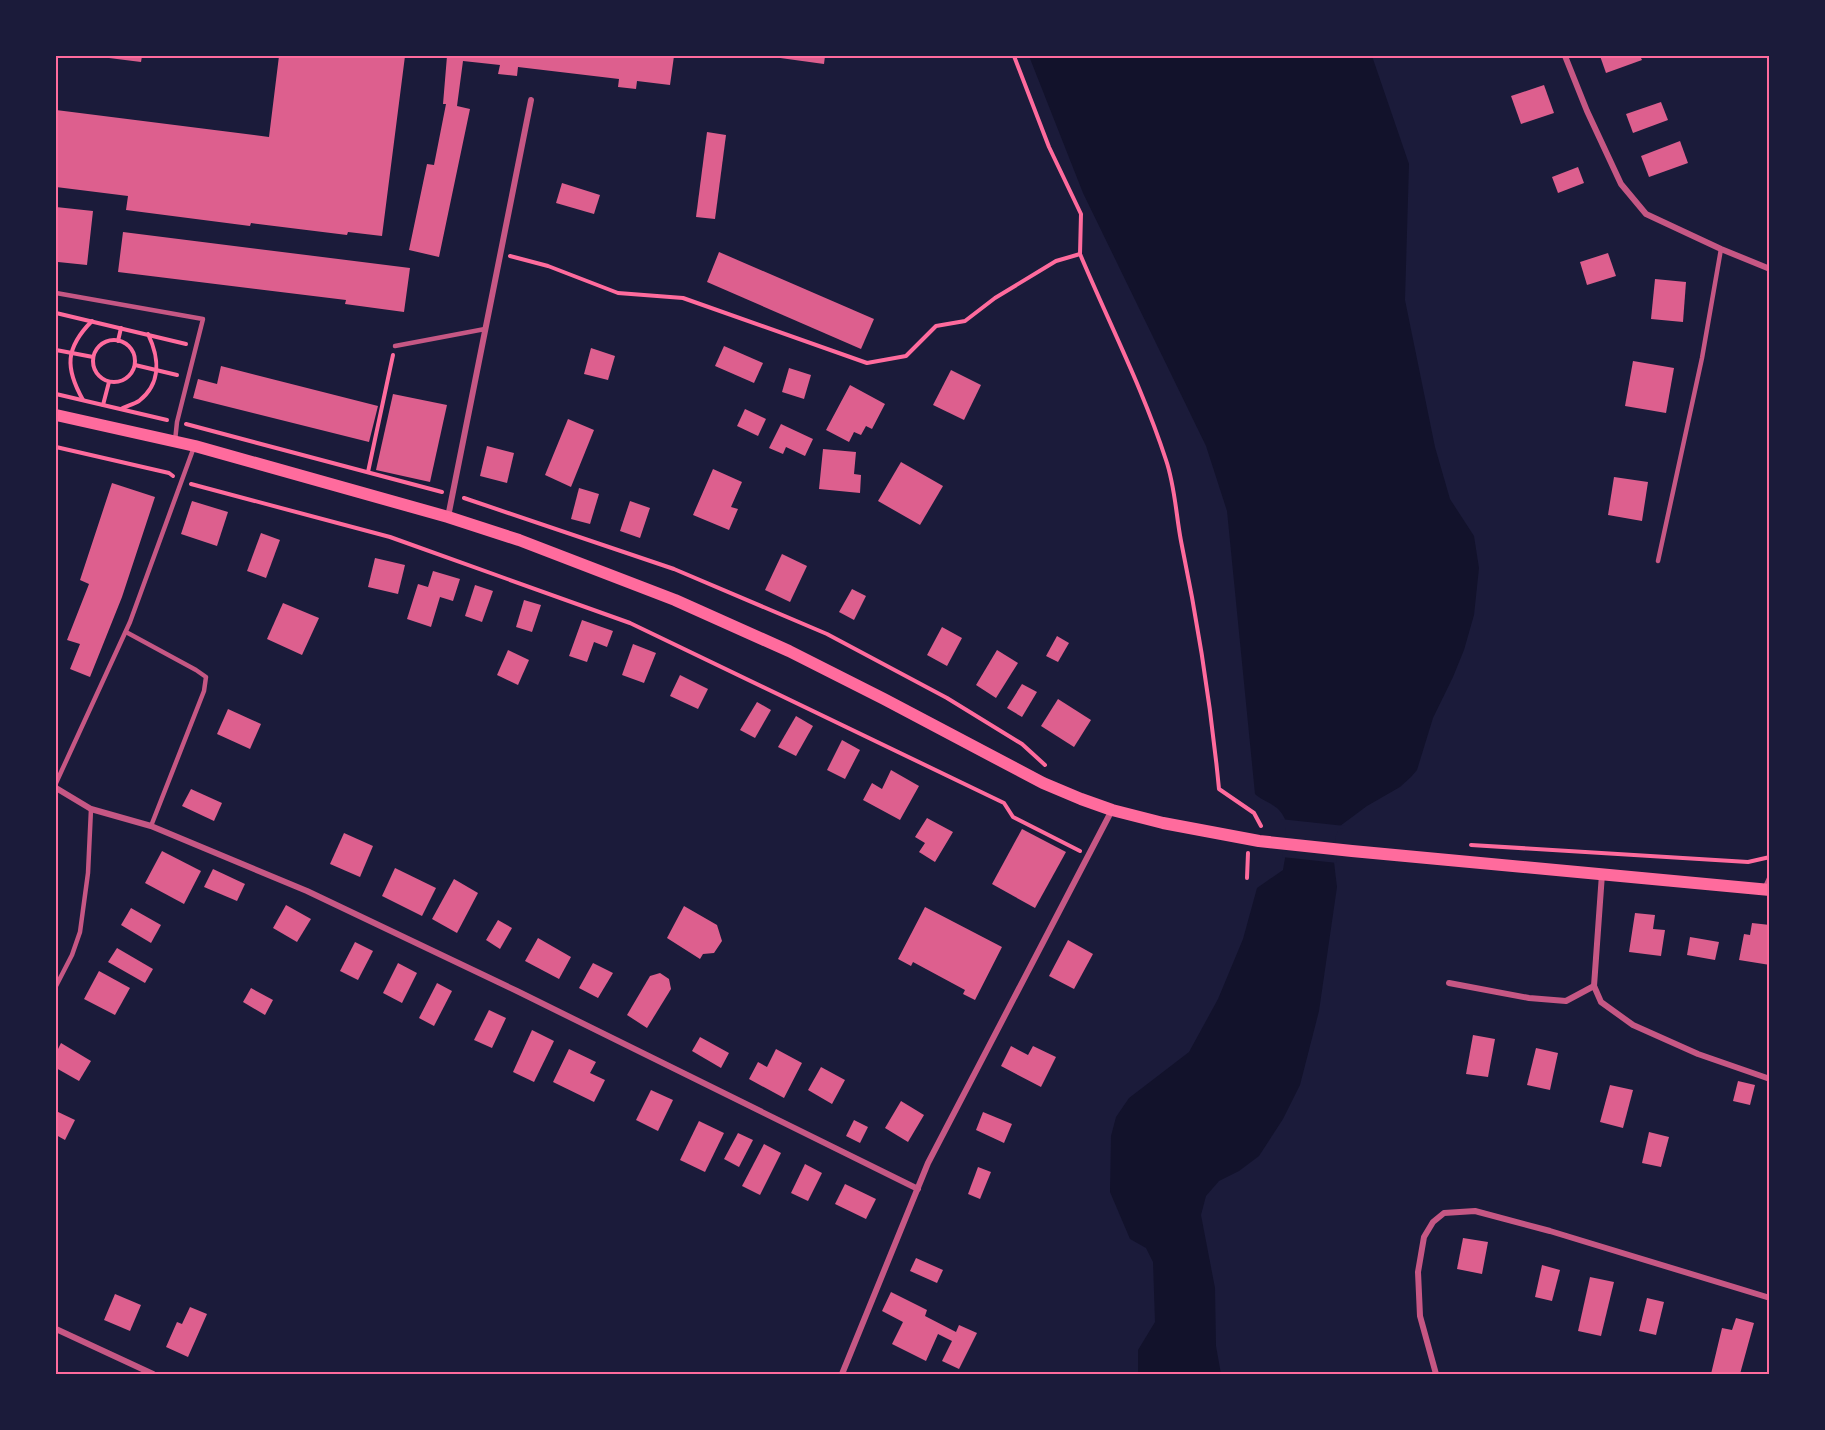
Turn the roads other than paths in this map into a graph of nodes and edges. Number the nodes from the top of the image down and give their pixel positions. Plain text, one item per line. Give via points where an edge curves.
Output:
1 (1565, 56) edge
2 (531, 100) dead end
3 (1721, 249) junction
4 (1770, 268) edge
5 (56, 293) edge
6 (485, 329) junction
7 (395, 346) road end
8 (56, 415) edge
9 (175, 441) junction
10 (195, 446) junction
11 (448, 517) junction
12 (1658, 561) dead end
13 (126, 632) junction
14 (56, 783) edge
15 (56, 788) edge
16 (91, 809) junction
17 (1112, 810) junction
18 (151, 826) junction
19 (1602, 874) junction
20 (1768, 886) edge
21 (1449, 982) dead end
22 (56, 986) edge
23 (1594, 986) junction
24 (1770, 1079) edge
25 (918, 1189) junction
26 (1770, 1298) edge
27 (56, 1329) edge
28 (153, 1374) edge
29 (842, 1374) edge
30 (1436, 1374) edge

1 - 3 street via 1622,184 1646,214
2 - 6 street
3 - 4 street
3 - 12 lane
5 - 9 lane via 203,319
6 - 7 lane
6 - 11 street
8 - 9 main road
9 - 10 main road
10 - 11 main road
10 - 13 lane
11 - 17 main road via 675,600 789,651 1043,783
13 - 14 lane
13 - 18 lane via 206,677
15 - 16 street
16 - 18 street
16 - 22 lane via 80,932
17 - 19 main road via 1259,841
17 - 25 street
18 - 25 street via 317,896
19 - 20 main road
19 - 23 street
21 - 23 street via 1566,1001
23 - 24 street via 1601,1002 1633,1025 1698,1054
25 - 29 street
26 - 30 street via 1475,1211 1444,1213 1424,1237 1418,1272 1420,1316
27 - 28 street

